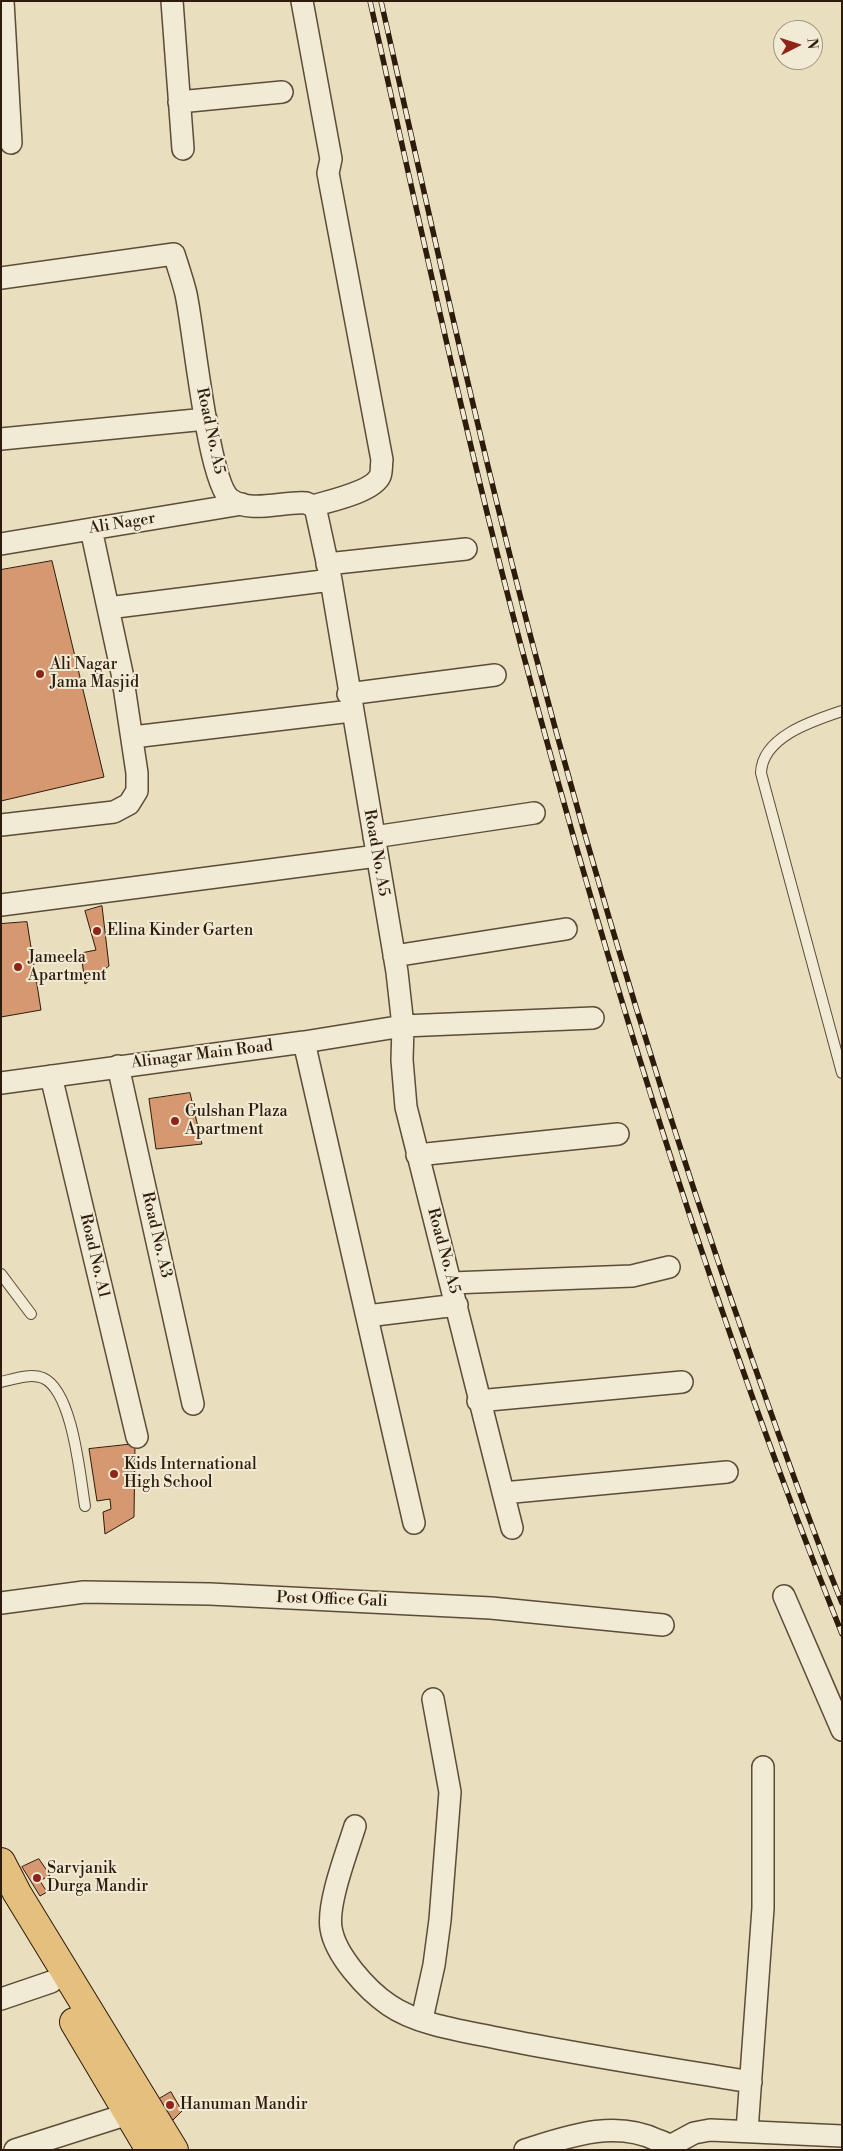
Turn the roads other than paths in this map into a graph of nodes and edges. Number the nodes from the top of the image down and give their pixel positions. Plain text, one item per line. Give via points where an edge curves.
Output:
1 (3, 1) edge
2 (172, 1) edge
3 (302, 1) edge
4 (282, 92) dead end
5 (179, 102) junction
6 (11, 143) dead end
7 (184, 149) dead end
8 (1, 278) edge
9 (206, 418) junction
10 (1, 439) edge
11 (242, 504) junction
12 (313, 506) junction
13 (91, 530) junction
14 (1, 544) edge
15 (466, 549) dead end
16 (329, 572) junction
17 (108, 608) junction
18 (496, 675) dead end
19 (350, 703) junction
20 (842, 711) edge
21 (133, 737) junction
22 (534, 813) dead end
23 (1, 825) edge
24 (375, 846) junction
25 (1, 905) edge
26 (566, 929) dead end
27 (394, 956) junction
28 (592, 1018) dead end
29 (403, 1026) junction
30 (304, 1042) junction
31 (118, 1066) junction
32 (842, 1073) edge
33 (51, 1076) junction
34 (1, 1083) edge
35 (618, 1134) dead end
36 (417, 1155) junction
37 (669, 1267) dead end
38 (1, 1274) edge
39 (452, 1283) junction
40 (457, 1305) junction
41 (31, 1314) dead end
42 (367, 1316) junction
43 (1, 1382) edge
44 (682, 1382) dead end
45 (478, 1401) junction
46 (193, 1404) dead end
47 (137, 1437) dead end
48 (726, 1472) dead end
49 (502, 1493) junction
50 (86, 1506) dead end
51 (414, 1524) dead end
52 (512, 1528) dead end
53 (784, 1596) dead end
54 (1, 1604) edge
55 (663, 1625) dead end
56 (433, 1699) dead end
57 (842, 1730) edge
58 (763, 1768) dead end
59 (355, 1826) dead end
60 (1, 1862) edge
61 (1, 1897) edge
62 (51, 1982) junction
63 (1, 1999) edge
64 (422, 2019) junction
65 (751, 2082) junction
66 (128, 2114) junction
67 (747, 2131) junction
68 (842, 2136) edge
69 (672, 2148) edge
70 (15, 2150) edge
71 (150, 2150) edge
72 (174, 2150) edge
73 (525, 2150) edge

1 - 6 street
2 - 5 street
3 - 12 street via 331,159 328,173 382,460 380,477 370,486
4 - 5 street
5 - 7 street
8 - 9 street, Road No. A5 via 174,254 186,294
9 - 10 street
9 - 11 street, Road No. A5 via 224,492 231,500
11 - 12 street via 296,502
11 - 13 street, Ali Nager
12 - 16 street, Road No. A5 via 319,520
13 - 14 street, Ali Nager
13 - 17 street
15 - 16 street
16 - 17 street
16 - 19 street, Road No. A5
17 - 21 street
18 - 19 street
19 - 21 street
19 - 24 street, Road No. A5
20 - 32 lane via 772,747 764,756 761,774
21 - 23 street via 137,791 129,804 114,812 92,816
22 - 24 street
24 - 25 street
24 - 27 street, Road No. A5
26 - 27 street
27 - 29 street, Road No. A5
28 - 29 street, Alinagar Main Road
29 - 30 street, Alinagar Main Road
29 - 36 street, Road No. A5 via 403,1084
30 - 31 street, Alinagar Main Road
30 - 42 street
31 - 33 street, Alinagar Main Road
31 - 46 street, Road No. A3
33 - 34 street, Alinagar Main Road
33 - 47 street, Road No. A1
35 - 36 street
36 - 39 street, Road No. A5
37 - 39 street via 632,1276
38 - 41 lane
39 - 40 street, Road No. A5
40 - 42 street
40 - 45 street, Road No. A5
42 - 51 street
43 - 50 lane via 32,1376 54,1386 66,1407
44 - 45 street
45 - 49 street, Road No. A5
48 - 49 street
49 - 52 street, Road No. A5
53 - 57 street
54 - 55 street, Post Office Gali via 84,1592 210,1594 491,1608
56 - 64 street via 450,1792 440,1920
58 - 65 street via 763,1908
59 - 64 street via 336,1891 330,1927 333,1938 351,1968 379,1996 389,2005
60 - 72 highway
61 - 62 highway
62 - 63 street
62 - 66 highway
64 - 65 street via 441,2026 586,2056
65 - 67 street
66 - 70 street
66 - 71 highway
67 - 68 street
67 - 69 street via 694,2133
69 - 73 street via 647,2135 623,2129 595,2131

